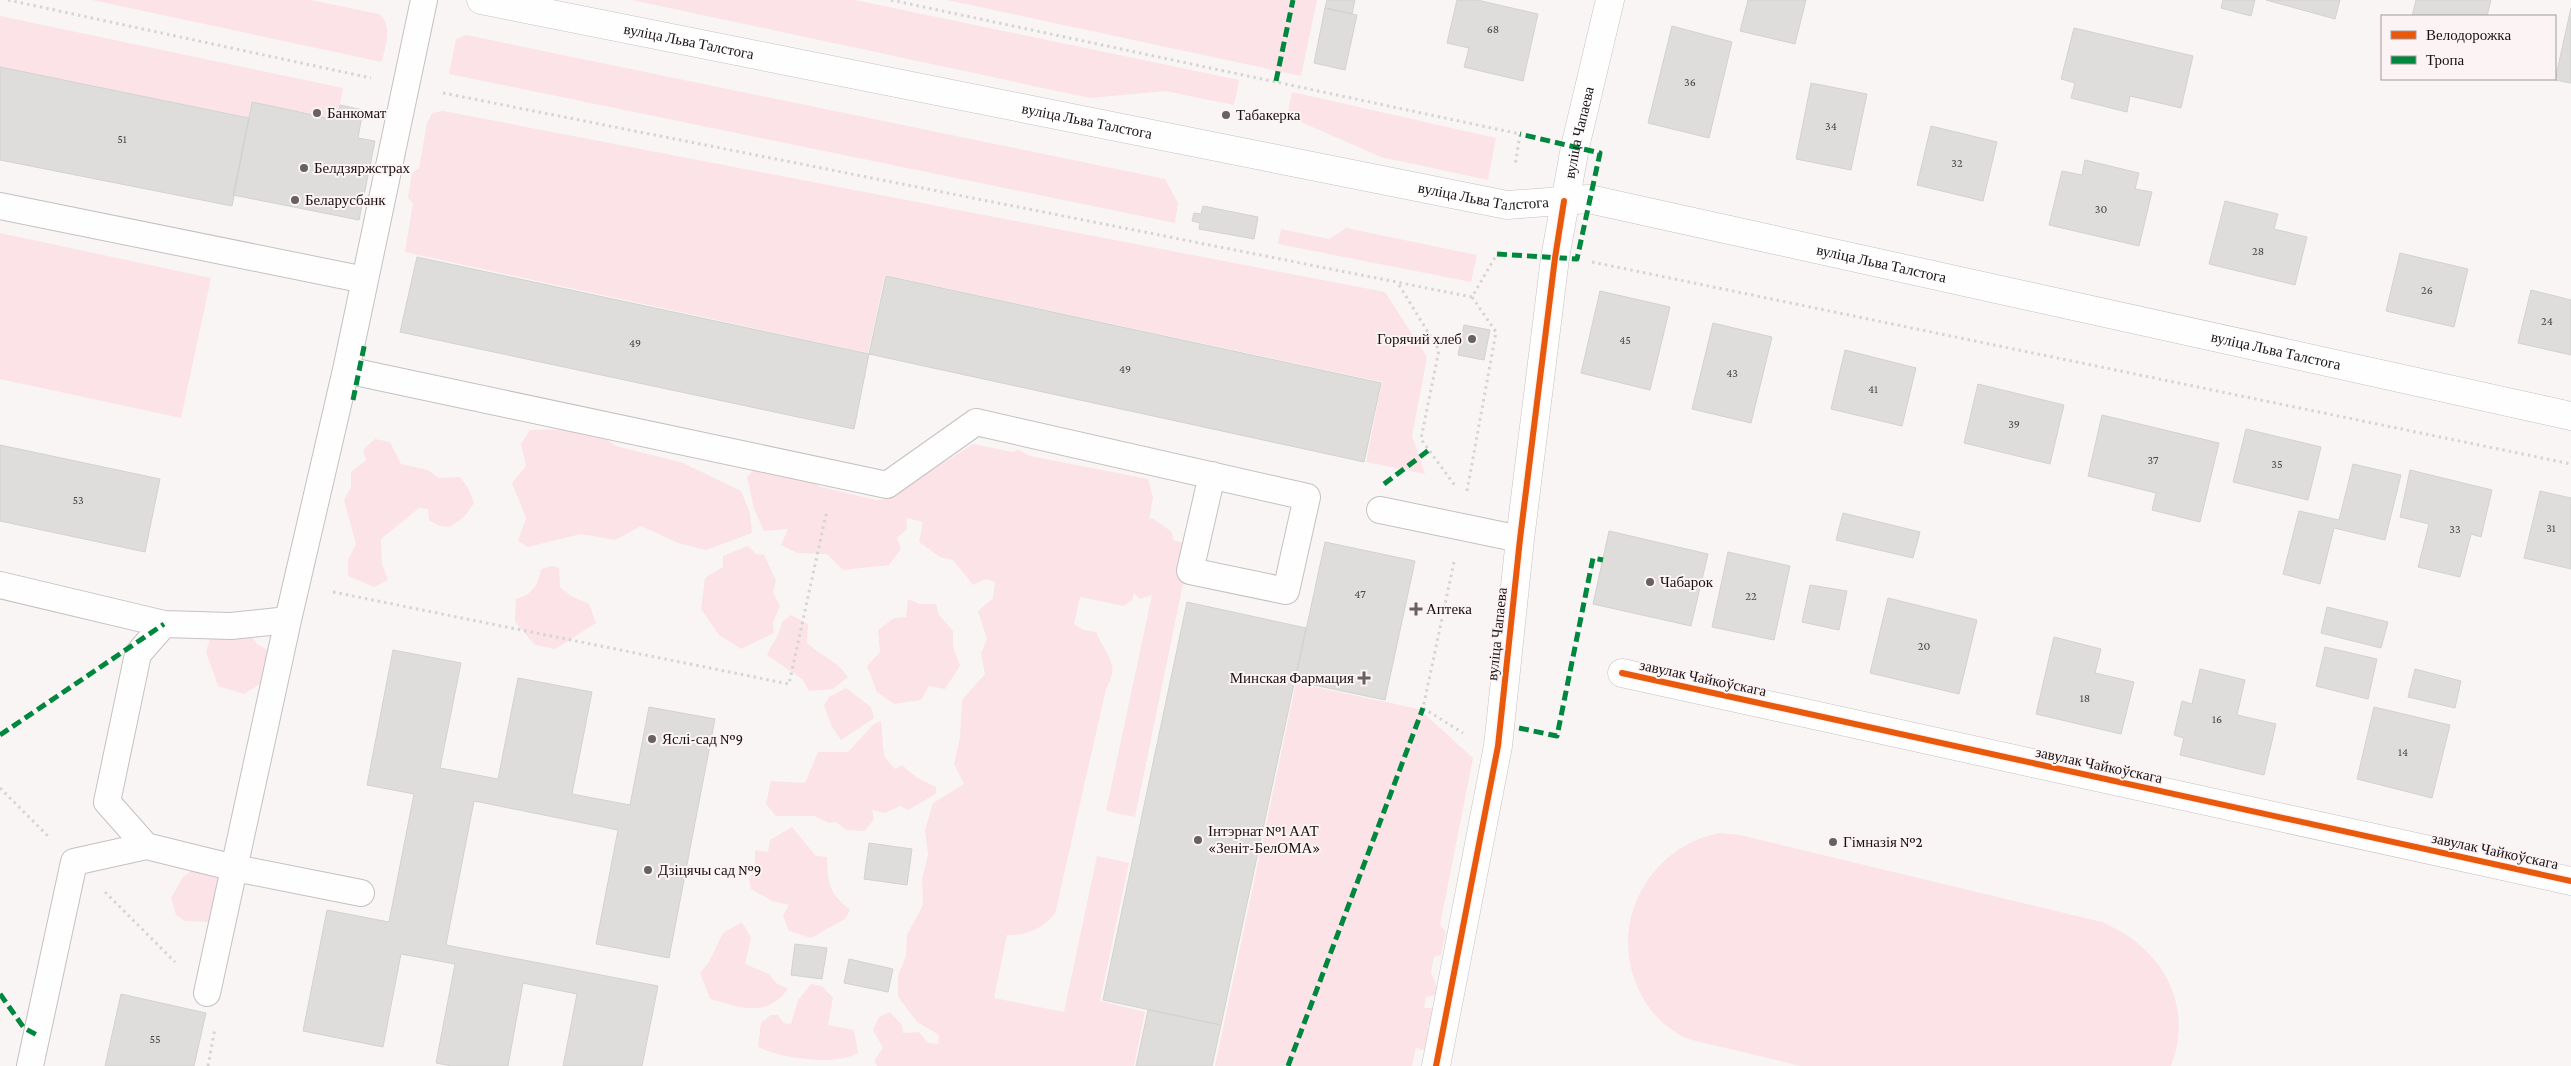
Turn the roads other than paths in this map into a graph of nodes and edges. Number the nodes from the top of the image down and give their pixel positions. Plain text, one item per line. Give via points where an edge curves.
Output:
1 (424, 0) edge
2 (481, 0) edge
3 (1610, 0) edge
4 (1564, 202) junction
5 (0, 206) edge
6 (364, 280) junction
7 (346, 370) junction
8 (2571, 416) edge
9 (1212, 475) junction
10 (1380, 510) dead end
11 (1520, 539) junction
12 (0, 586) edge
13 (288, 620) junction
14 (164, 624) junction
15 (1622, 673) dead end
16 (146, 846) junction
17 (235, 868) junction
18 (2571, 881) edge
19 (361, 893) dead end
20 (207, 993) road end
21 (30, 1066) edge
22 (1436, 1066) edge

1 - 6 lane
2 - 4 main road, вуліца Льва Талстога via 1507,205
3 - 4 main road, вуліца Чапаева
4 - 8 main road, вуліца Льва Талстога via 1589,199
4 - 11 main road, вуліца Чапаева
5 - 6 lane
6 - 7 lane
7 - 9 lane via 887,485 976,422
7 - 13 lane
9 - 9 lane via 1307,497 1286,591 1190,571
10 - 11 lane
11 - 22 main road, вуліца Чапаева via 1498,746
12 - 14 lane
13 - 14 lane via 231,626
13 - 17 lane
14 - 16 lane via 138,654 108,802
15 - 18 main road, завулак Чайкоўскага
16 - 17 lane
16 - 21 lane via 74,862
17 - 19 lane
17 - 20 lane

